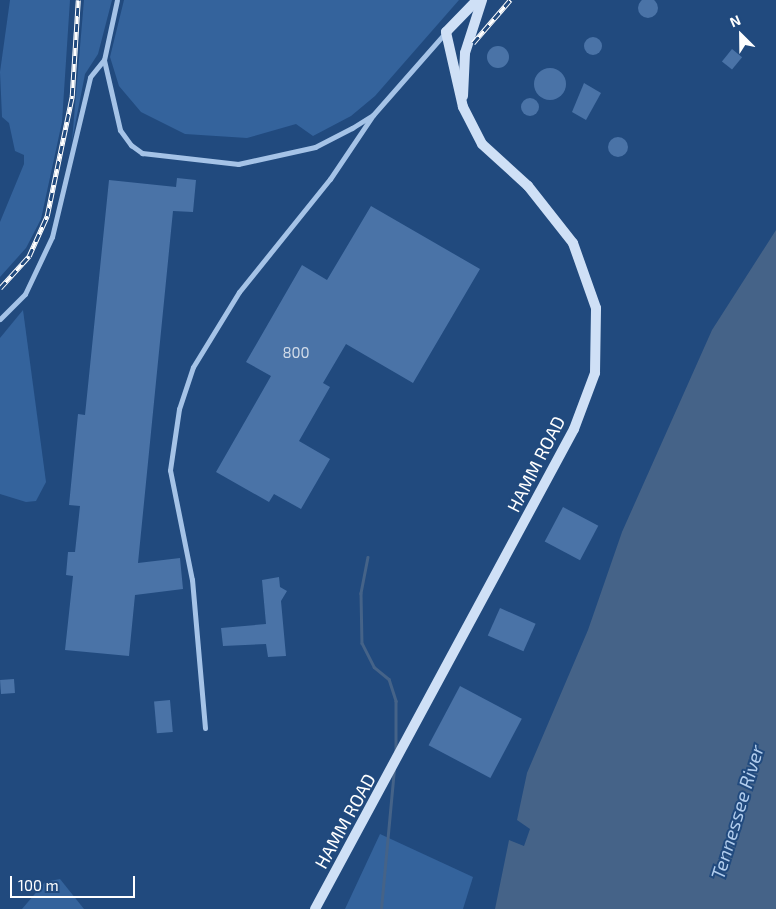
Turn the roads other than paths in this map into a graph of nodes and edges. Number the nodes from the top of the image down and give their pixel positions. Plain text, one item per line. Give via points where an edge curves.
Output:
1 (117, 0) edge
2 (477, 0) edge
3 (482, 0) edge
4 (446, 32) junction
5 (104, 60) junction
6 (463, 107) junction
7 (373, 114) junction
8 (0, 319) edge
9 (206, 728) dead end
10 (315, 909) edge

1 - 5 street
2 - 4 main road
3 - 6 main road via 465,53
4 - 6 main road, HAMM ROAD
4 - 7 street
5 - 7 street via 120,130 142,153 238,164 315,146
5 - 8 street via 90,77 52,237 25,294
6 - 10 main road, HAMM ROAD via 482,144 528,186 573,243 596,308 595,373 574,429
7 - 9 street via 330,179 239,292 193,368 179,409 170,470 192,580

